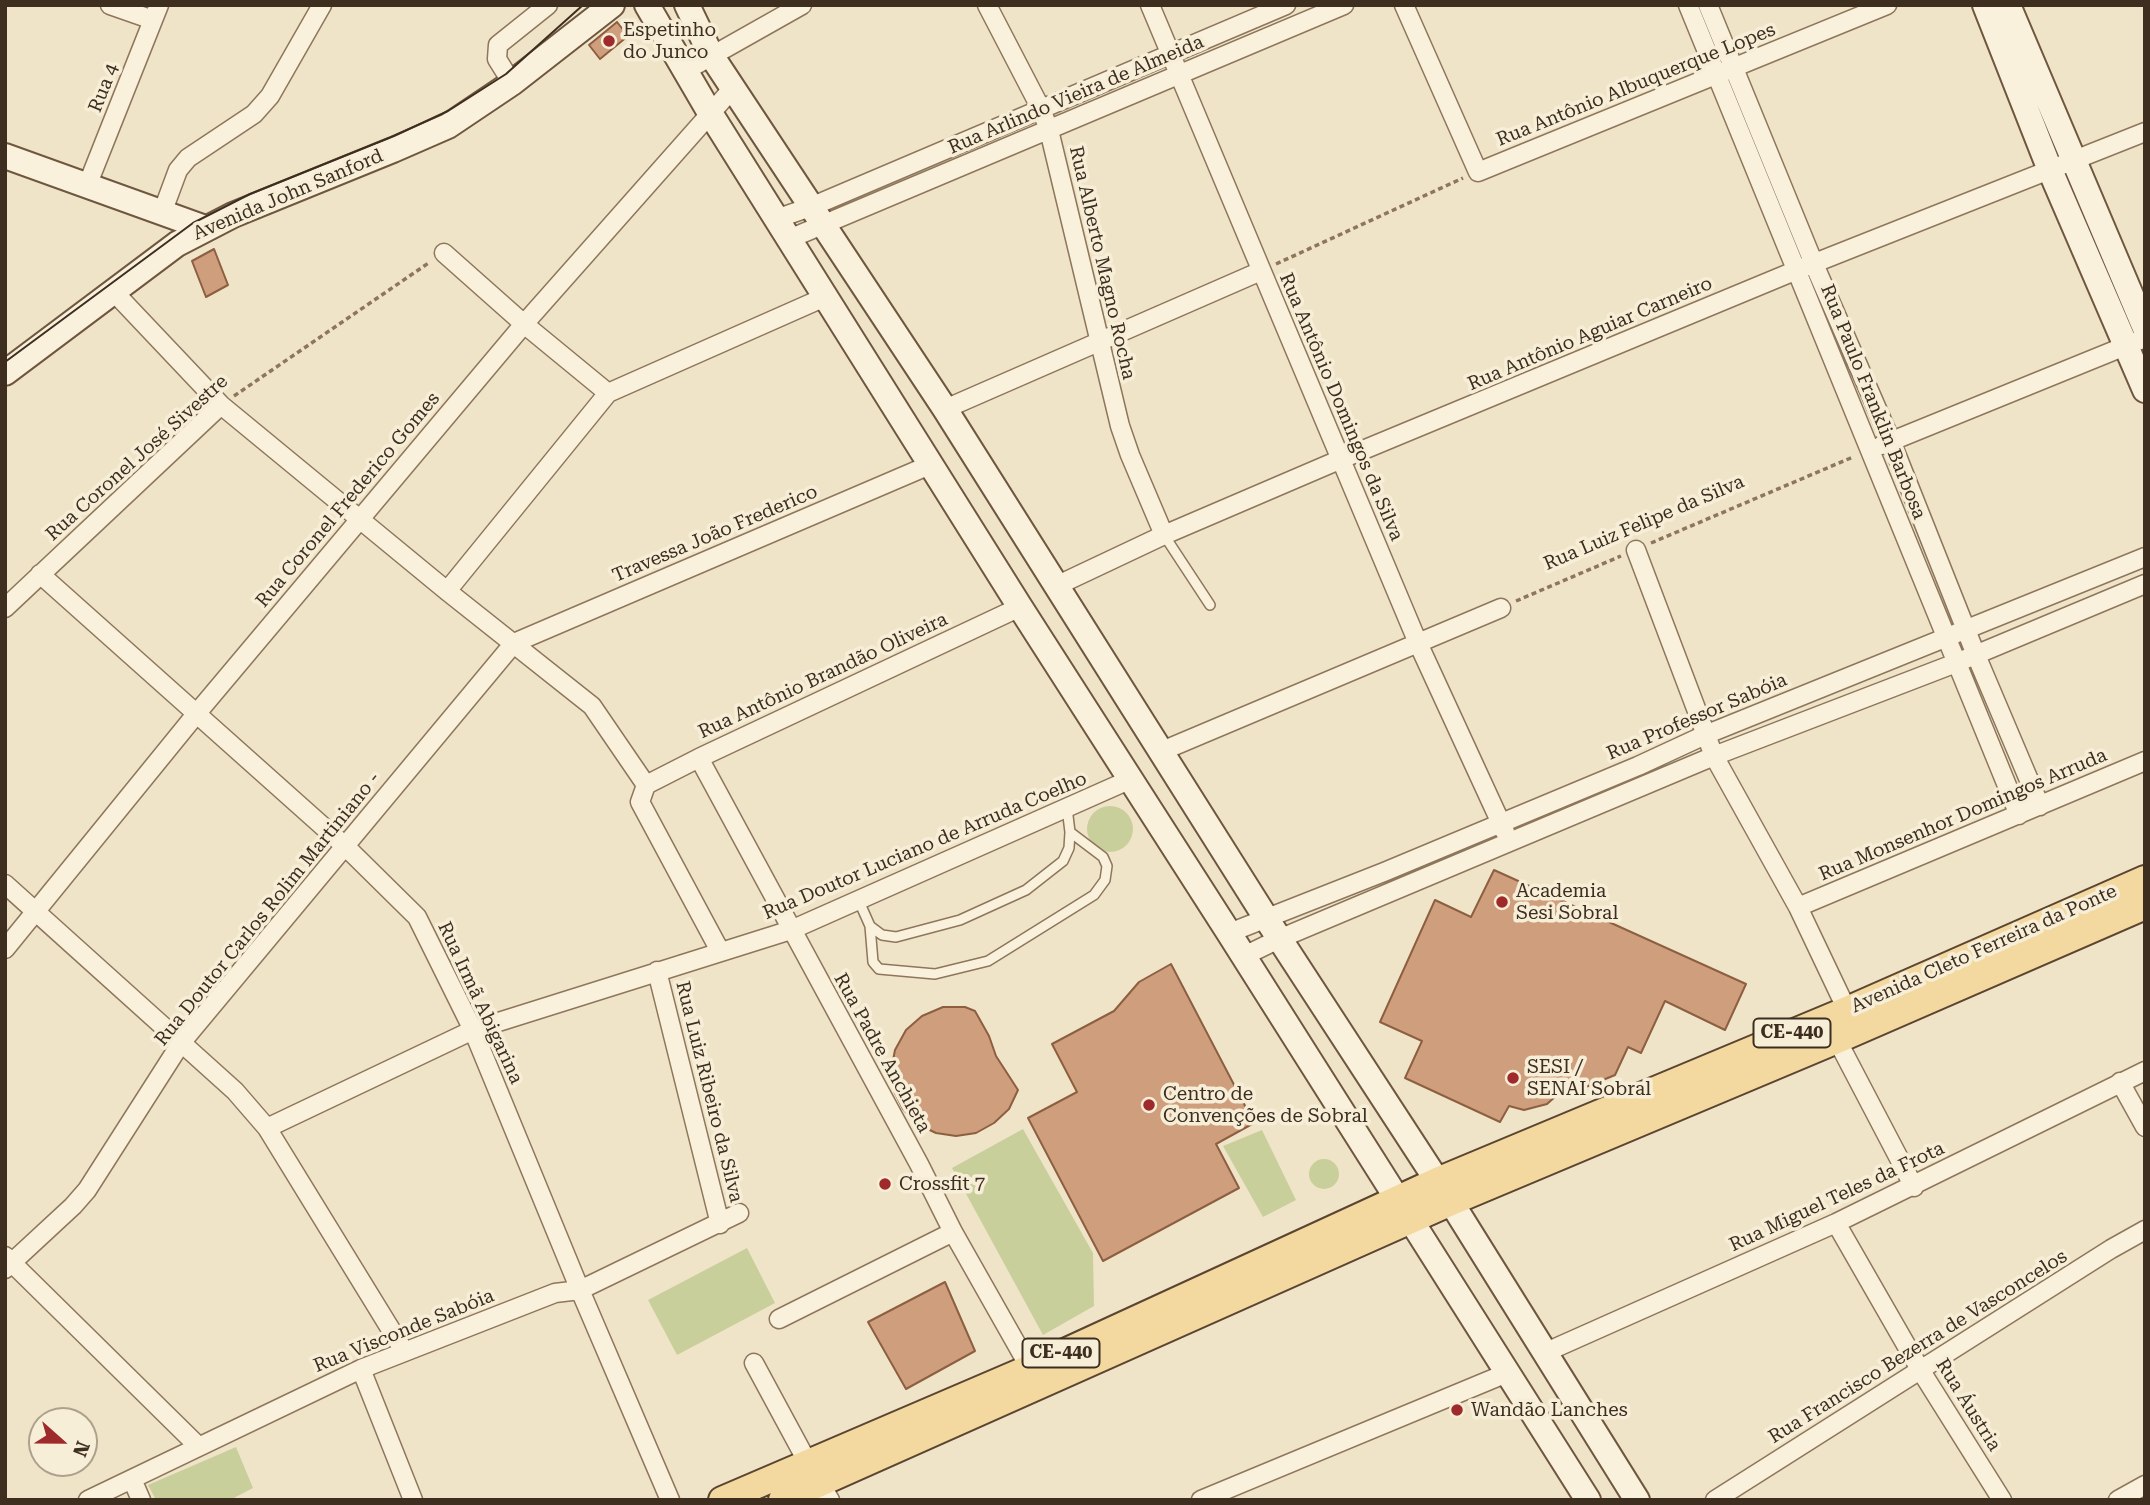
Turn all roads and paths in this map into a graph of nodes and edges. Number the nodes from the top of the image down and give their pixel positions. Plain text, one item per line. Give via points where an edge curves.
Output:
1 (110, 5) edge
2 (322, 5) edge
3 (548, 5) edge
4 (612, 5) edge
5 (646, 5) edge
6 (687, 5) edge
7 (802, 5) edge
8 (987, 5) edge
9 (1150, 5) edge
10 (1286, 5) edge
11 (1345, 5) edge
12 (1404, 5) edge
13 (1688, 5) edge
14 (1708, 5) edge
15 (1887, 5) edge
16 (1985, 5) edge
17 (2008, 5) edge
18 (156, 13) edge
19 (711, 55) junction
20 (1169, 56) junction
21 (685, 71) junction
22 (1726, 71) junction
23 (1177, 75) junction
24 (512, 83) junction
25 (733, 88) junction
26 (1041, 109) junction
27 (710, 113) junction
28 (1049, 130) junction
29 (2145, 132) edge
30 (5, 156) edge
31 (2074, 161) junction
32 (2050, 170) junction
33 (1478, 172) junction
34 (87, 186) junction
35 (162, 213) junction
36 (818, 216) junction
37 (205, 228) junction
38 (782, 229) junction
39 (444, 253) joint
40 (1814, 264) junction
41 (1261, 271) junction
42 (1797, 271) junction
43 (114, 292) junction
44 (825, 297) junction
45 (523, 324) junction
46 (2145, 328) edge
47 (2136, 342) edge
48 (1099, 343) junction
49 (5, 373) edge
50 (1865, 380) junction
51 (1844, 389) junction
52 (2145, 390) edge
53 (608, 393) junction
54 (221, 405) junction
55 (945, 409) junction
56 (1891, 442) junction
57 (1869, 450) junction
58 (1339, 460) junction
59 (932, 464) junction
60 (359, 519) junction
61 (1164, 535) junction
62 (1636, 550) junction
63 (2145, 557) edge
64 (40, 574) junction
65 (2145, 584) edge
66 (1056, 586) junction
67 (447, 591) junction
68 (1210, 605) dead end
69 (1020, 607) junction
70 (5, 608) edge
71 (1501, 608) joint
72 (1965, 629) junction
73 (1946, 638) junction
74 (1091, 641) junction
75 (514, 643) junction
76 (1418, 643) junction
77 (1976, 655) junction
78 (1056, 663) junction
79 (1956, 663) junction
80 (197, 713) junction
81 (1705, 735) junction
82 (1162, 751) junction
83 (1714, 756) junction
84 (699, 758) junction
85 (2145, 761) edge
86 (1638, 766) junction
87 (1129, 780) junction
88 (646, 785) junction
89 (1646, 786) junction
90 (2040, 806) junction
91 (1067, 808) junction
92 (2019, 815) junction
93 (1500, 822) junction
94 (1070, 832) junction
95 (1510, 843) junction
96 (346, 847) junction
97 (2145, 878) edge
98 (5, 884) edge
99 (858, 899) junction
100 (2145, 906) edge
101 (1798, 908) junction
102 (36, 912) junction
103 (1266, 918) junction
104 (870, 926) junction
105 (791, 930) junction
106 (1230, 933) junction
107 (1279, 939) junction
108 (5, 949) edge
109 (720, 951) junction
110 (1244, 956) junction
111 (657, 971) junction
112 (1847, 1010) junction
113 (473, 1030) junction
114 (1837, 1040) junction
115 (181, 1043) junction
116 (2145, 1071) edge
117 (2120, 1082) junction
118 (2145, 1127) edge
119 (267, 1128) junction
120 (1914, 1186) junction
121 (1444, 1192) junction
122 (1404, 1210) junction
123 (739, 1213) dead end
124 (1836, 1223) junction
125 (720, 1224) junction
126 (2145, 1230) edge
127 (953, 1232) junction
128 (7, 1262) edge
129 (580, 1290) junction
130 (779, 1319) dead end
131 (404, 1351) junction
132 (1544, 1353) junction
133 (754, 1363) dead end
134 (1030, 1368) junction
135 (361, 1369) junction
136 (1921, 1371) junction
137 (1507, 1373) junction
138 (198, 1446) junction
139 (132, 1479) junction
140 (819, 1482) edge
141 (2145, 1485) edge
142 (737, 1497) edge
143 (88, 1500) edge
144 (141, 1500) edge
145 (413, 1500) edge
146 (670, 1500) edge
147 (782, 1500) edge
148 (1201, 1500) edge
149 (1588, 1500) edge
150 (1637, 1500) edge
151 (1715, 1500) edge
152 (2002, 1500) edge
153 (2118, 1500) edge

1 - 18 street
2 - 35 street via 270,96 254,114 188,158 178,170
3 - 24 street via 498,45 497,59
4 - 24 main road, Avenida John Sanford
5 - 21 main road
6 - 19 main road
7 - 19 street
8 - 26 street, Rua Alberto Magno Rocha
9 - 20 street, Rua Antônio Domingos da Silva
10 - 20 street, Rua Arlindo Vieira de Almeida
11 - 23 street, Rua Arlindo Vieira de Almeida
12 - 33 street
13 - 22 street, Rua Paulo Franklin Barbosa
14 - 22 street, Rua Paulo Franklin Barbosa
15 - 22 street, Rua Antônio Albuquerque Lopes
16 - 32 main road
17 - 31 main road
18 - 34 street, Rua 4
19 - 21 street
19 - 25 main road
20 - 23 street, Rua Antônio Domingos da Silva
20 - 26 street, Rua Arlindo Vieira de Almeida
21 - 27 main road
22 - 33 street, Rua Antônio Albuquerque Lopes
22 - 40 street, Rua Paulo Franklin Barbosa
22 - 42 street, Rua Paulo Franklin Barbosa
23 - 28 street, Rua Arlindo Vieira de Almeida
23 - 41 street, Rua Antônio Domingos da Silva
24 - 37 main road, Avenida John Sanford via 448,125
25 - 27 street, Rua Coronel Frederico Gomes
25 - 36 main road
26 - 28 street, Rua Alberto Magno Rocha
26 - 36 street, Rua Arlindo Vieira de Almeida
27 - 38 main road
27 - 45 street, Rua Coronel Frederico Gomes
28 - 36 street, Rua Arlindo Vieira de Almeida
28 - 48 street, Rua Alberto Magno Rocha
29 - 31 street, Rua Antônio Aguiar Carneiro
30 - 34 main road
31 - 32 street, Rua Antônio Aguiar Carneiro
31 - 46 main road
32 - 40 street, Rua Antônio Aguiar Carneiro
32 - 47 main road
33 - 41 path
34 - 35 main road
35 - 37 main road
36 - 38 street
36 - 55 main road
37 - 43 main road, Avenida John Sanford
38 - 44 main road
39 - 45 street
39 - 54 path, Rua Coronel José Sivestre
40 - 42 street, Rua Antônio Aguiar Carneiro
40 - 50 street, Rua Paulo Franklin Barbosa
41 - 48 street
41 - 58 street, Rua Antônio Domingos da Silva
42 - 51 street, Rua Paulo Franklin Barbosa
42 - 58 street, Rua Antônio Aguiar Carneiro
43 - 49 main road, Avenida John Sanford
43 - 54 street
44 - 53 street
44 - 59 main road
45 - 53 street
45 - 60 street, Rua Coronel Frederico Gomes
47 - 52 main road
47 - 56 street
48 - 55 street
48 - 61 street, Rua Alberto Magno Rocha via 1130,455
50 - 51 street
50 - 56 street, Rua Paulo Franklin Barbosa
51 - 57 street, Rua Paulo Franklin Barbosa
53 - 67 street
54 - 60 street
54 - 64 street, Rua Coronel José Sivestre
55 - 66 main road
56 - 57 street
56 - 72 street, Rua Paulo Franklin Barbosa
57 - 62 path, Rua Luiz Felipe da Silva
57 - 73 street, Rua Paulo Franklin Barbosa
58 - 61 street, Rua Antônio Aguiar Carneiro
58 - 76 street, Rua Antônio Domingos da Silva
59 - 69 main road
59 - 75 street, Travessa João Frederico
60 - 67 street
60 - 80 street, Rua Coronel Frederico Gomes
61 - 66 street, Rua Antônio Aguiar Carneiro
61 - 68 lane
62 - 71 path, Rua Luiz Felipe da Silva
62 - 81 street
63 - 72 street, Rua Professor Sabóia
64 - 70 street, Rua Coronel José Sivestre
64 - 80 street, Rua Irmã Abigarina
65 - 77 street
66 - 74 main road
67 - 75 street
69 - 78 main road
69 - 84 street, Rua Antônio Brandão Oliveira
71 - 76 street
72 - 73 street, Rua Professor Sabóia
72 - 77 street, Rua Paulo Franklin Barbosa
73 - 79 street, Rua Paulo Franklin Barbosa
73 - 81 street, Rua Professor Sabóia
74 - 78 main road
74 - 82 main road
75 - 88 street via 592,706
75 - 96 street, Rua Doutor Carlos Rolim Martiniano -
76 - 82 street
76 - 93 street, Rua Antônio Domingos da Silva
77 - 79 street
77 - 90 street, Rua Paulo Franklin Barbosa
78 - 87 main road
79 - 83 street
79 - 92 street, Rua Paulo Franklin Barbosa
80 - 96 street, Rua Irmã Abigarina
80 - 102 street, Rua Coronel Frederico Gomes
81 - 83 street
81 - 86 street, Rua Professor Sabóia
82 - 103 main road
83 - 89 street
83 - 101 street
84 - 88 street, Rua Antônio Brandão Oliveira
84 - 105 street, Rua Padre Anchieta
85 - 90 street, Rua Monsenhor Domingos Arruda
86 - 89 street
86 - 93 street, Rua Professor Sabóia
87 - 91 street, Rua Doutor Luciano de Arruda Coelho
87 - 106 main road
88 - 109 street via 640,802
89 - 95 street
90 - 92 street, Rua Monsenhor Domingos Arruda
91 - 94 lane
91 - 99 street, Rua Doutor Luciano de Arruda Coelho
92 - 101 street, Rua Monsenhor Domingos Arruda
93 - 95 street, Rua Antônio Domingos da Silva
93 - 103 street, Rua Professor Sabóia
94 - 104 lane via 1063,861 1026,890 960,920 895,937
94 - 104 lane via 1103,857 1105,880 1094,895 988,961 934,974 879,969 873,962
95 - 107 street
96 - 113 street, Rua Irmã Abigarina via 417,917
96 - 115 street, Rua Doutor Carlos Rolim Martiniano -
97 - 112 main road, Avenida Cleto Ferreira da Ponte / CE-440
98 - 102 street
99 - 104 lane
99 - 105 street, Rua Doutor Luciano de Arruda Coelho
100 - 114 main road, Avenida Cleto Ferreira da Ponte / CE-440
101 - 112 street
102 - 108 street, Rua Coronel Frederico Gomes
102 - 115 street
103 - 106 street, Rua Professor Sabóia
103 - 107 main road
105 - 109 street, Rua Doutor Luciano de Arruda Coelho
105 - 127 street, Rua Padre Anchieta
106 - 110 main road
107 - 110 street
107 - 121 main road
109 - 111 street, Rua Doutor Luciano de Arruda Coelho
110 - 122 main road
111 - 113 street, Rua Doutor Luciano de Arruda Coelho
111 - 125 street, Rua Luiz Ribeiro da Silva
112 - 121 main road, Avenida Cleto Ferreira da Ponte / CE-440
113 - 119 street, Rua Doutor Luciano de Arruda Coelho
113 - 129 street, Rua Irmã Abigarina
114 - 120 street
114 - 121 main road, Avenida Cleto Ferreira da Ponte / CE-440
115 - 119 street via 235,1091
115 - 128 street, Rua Doutor Carlos Rolim Martiniano - via 87,1190
116 - 117 street, Rua Miguel Teles da Frota
117 - 118 street
117 - 120 street, Rua Miguel Teles da Frota
119 - 131 street
120 - 124 street, Rua Miguel Teles da Frota
121 - 122 main road, Avenida Cleto Ferreira da Ponte / CE-440
121 - 132 main road
122 - 134 main road, CE-440
122 - 137 main road
122 - 140 main road, CE-440
123 - 125 street, Rua Visconde Sabóia
124 - 132 street, Rua Miguel Teles da Frota
124 - 136 street, Rua Áustria
125 - 129 street, Rua Visconde Sabóia
126 - 136 street, Rua Francisco Bezerra de Vasconcelos
127 - 130 street
127 - 134 street, Rua Padre Anchieta
128 - 138 street
129 - 131 street, Rua Visconde Sabóia via 555,1293
129 - 146 street, Rua Irmã Abigarina
131 - 135 street, Rua Visconde Sabóia
132 - 150 main road
133 - 140 street
134 - 140 main road, CE-440
135 - 138 street, Rua Visconde Sabóia
135 - 145 street
136 - 151 street, Rua Francisco Bezerra de Vasconcelos
136 - 152 street, Rua Áustria
137 - 148 street
137 - 149 main road
138 - 139 street, Rua Visconde Sabóia
139 - 143 street, Rua Visconde Sabóia
139 - 144 street
140 - 142 main road, CE-440
140 - 147 main road, CE-440
141 - 153 street

